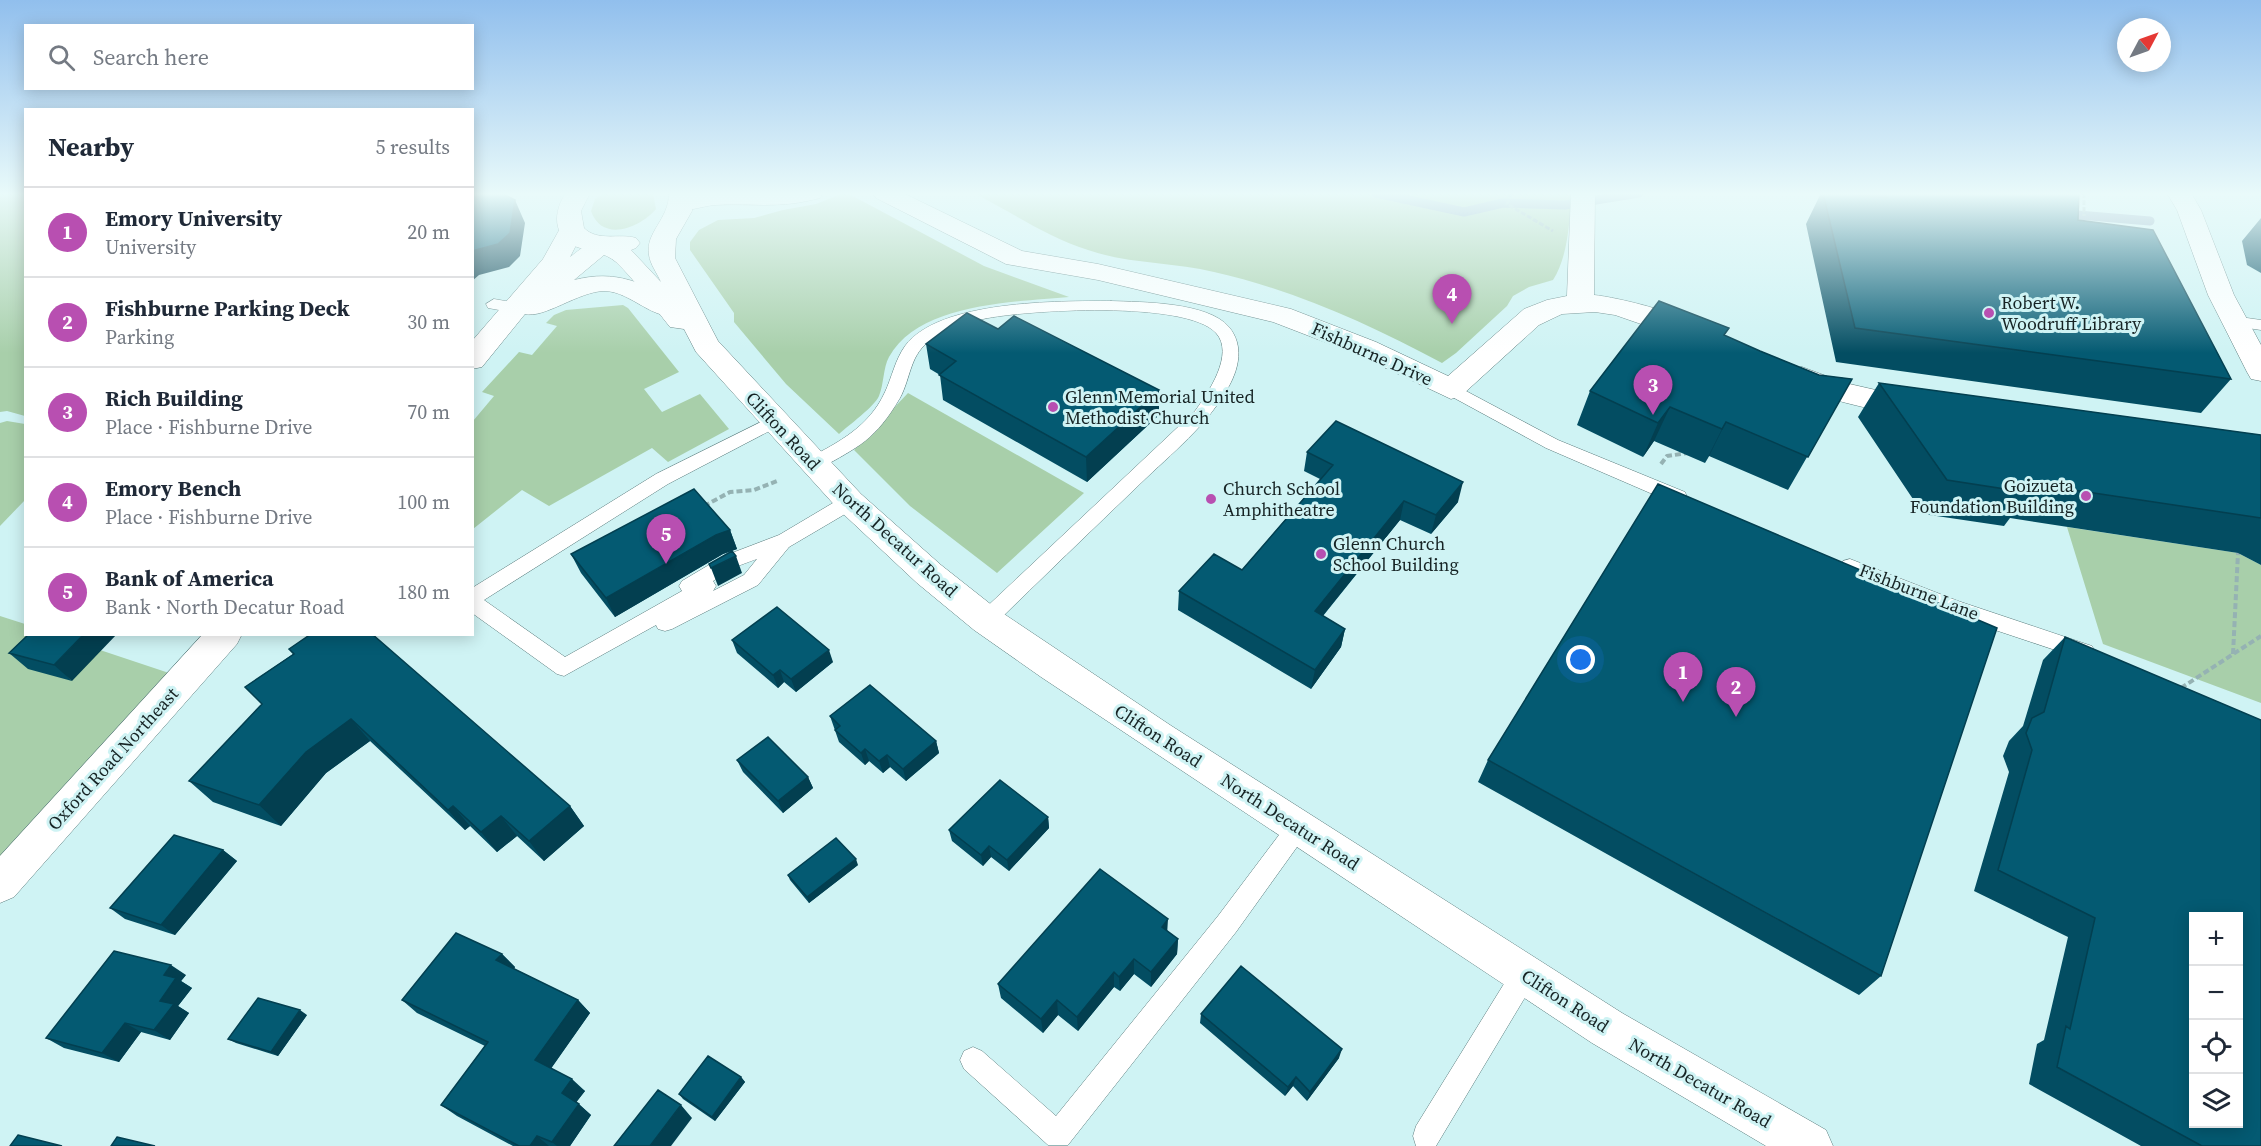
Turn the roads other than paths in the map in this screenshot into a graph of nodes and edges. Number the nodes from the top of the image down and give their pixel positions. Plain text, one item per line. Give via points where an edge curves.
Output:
1 (560, 246) edge
2 (603, 246) edge
3 (607, 246) edge
4 (660, 246) edge
5 (992, 246) edge
6 (1582, 246) edge
7 (2203, 246) edge
8 (1580, 304) junction
9 (514, 306) junction
10 (1207, 308) junction
11 (670, 309) junction
12 (2233, 321) junction
13 (2261, 325) edge
14 (1711, 340) edge
15 (482, 346) edge
16 (706, 346) junction
17 (1775, 366) edge
18 (2261, 372) edge
19 (1450, 389) junction
20 (1939, 411) edge
21 (773, 422) junction
22 (813, 464) junction
23 (850, 502) junction
24 (1701, 506) edge
25 (783, 541) junction
26 (1832, 558) edge
27 (738, 568) edge
28 (706, 586) dead end
29 (474, 599) edge
30 (474, 601) edge
31 (986, 620) junction
32 (628, 632) junction
33 (223, 636) edge
34 (2107, 661) edge
35 (564, 668) junction
36 (1299, 826) junction
37 (0, 884) edge
38 (1524, 975) junction
39 (974, 1060) dead end
40 (1426, 1136) dead end
41 (1810, 1146) edge

1 - 9 street via 554,262
2 - 9 street
3 - 11 street via 625,257
4 - 16 street, Clifton Road
5 - 10 street, Fishburne Drive via 1015,258 1098,272
6 - 8 street
7 - 12 street
8 - 14 street, Fishburne Drive via 1632,310
8 - 19 street, Fishburne Drive via 1538,313
9 - 11 street via 598,283 618,284
9 - 15 street
10 - 19 street, Fishburne Drive via 1281,315 1366,348
10 - 22 lane via 1035,308 972,317 932,332 915,344 902,365 893,395 859,439
10 - 31 lane via 1228,341 1226,376 1218,393 1201,415
11 - 16 street
12 - 13 lane
12 - 18 street
16 - 21 street, Clifton Road
17 - 20 street via 1839,391
19 - 24 lane via 1552,444
21 - 22 street
21 - 29 lane via 662,479
22 - 23 street, Clifton Road
23 - 25 lane
23 - 31 street, Clifton Road
25 - 27 lane
25 - 32 lane via 699,578
25 - 35 lane via 751,580
26 - 34 lane, Fishburne Lane via 1951,607
28 - 32 lane
30 - 35 lane
31 - 36 street, Clifton Road via 1062,674
32 - 35 lane
33 - 37 street, Oxford Road Northeast
36 - 38 street, Clifton Road
36 - 39 lane via 1227,924 1058,1135
38 - 40 lane
38 - 41 street, Clifton Road

